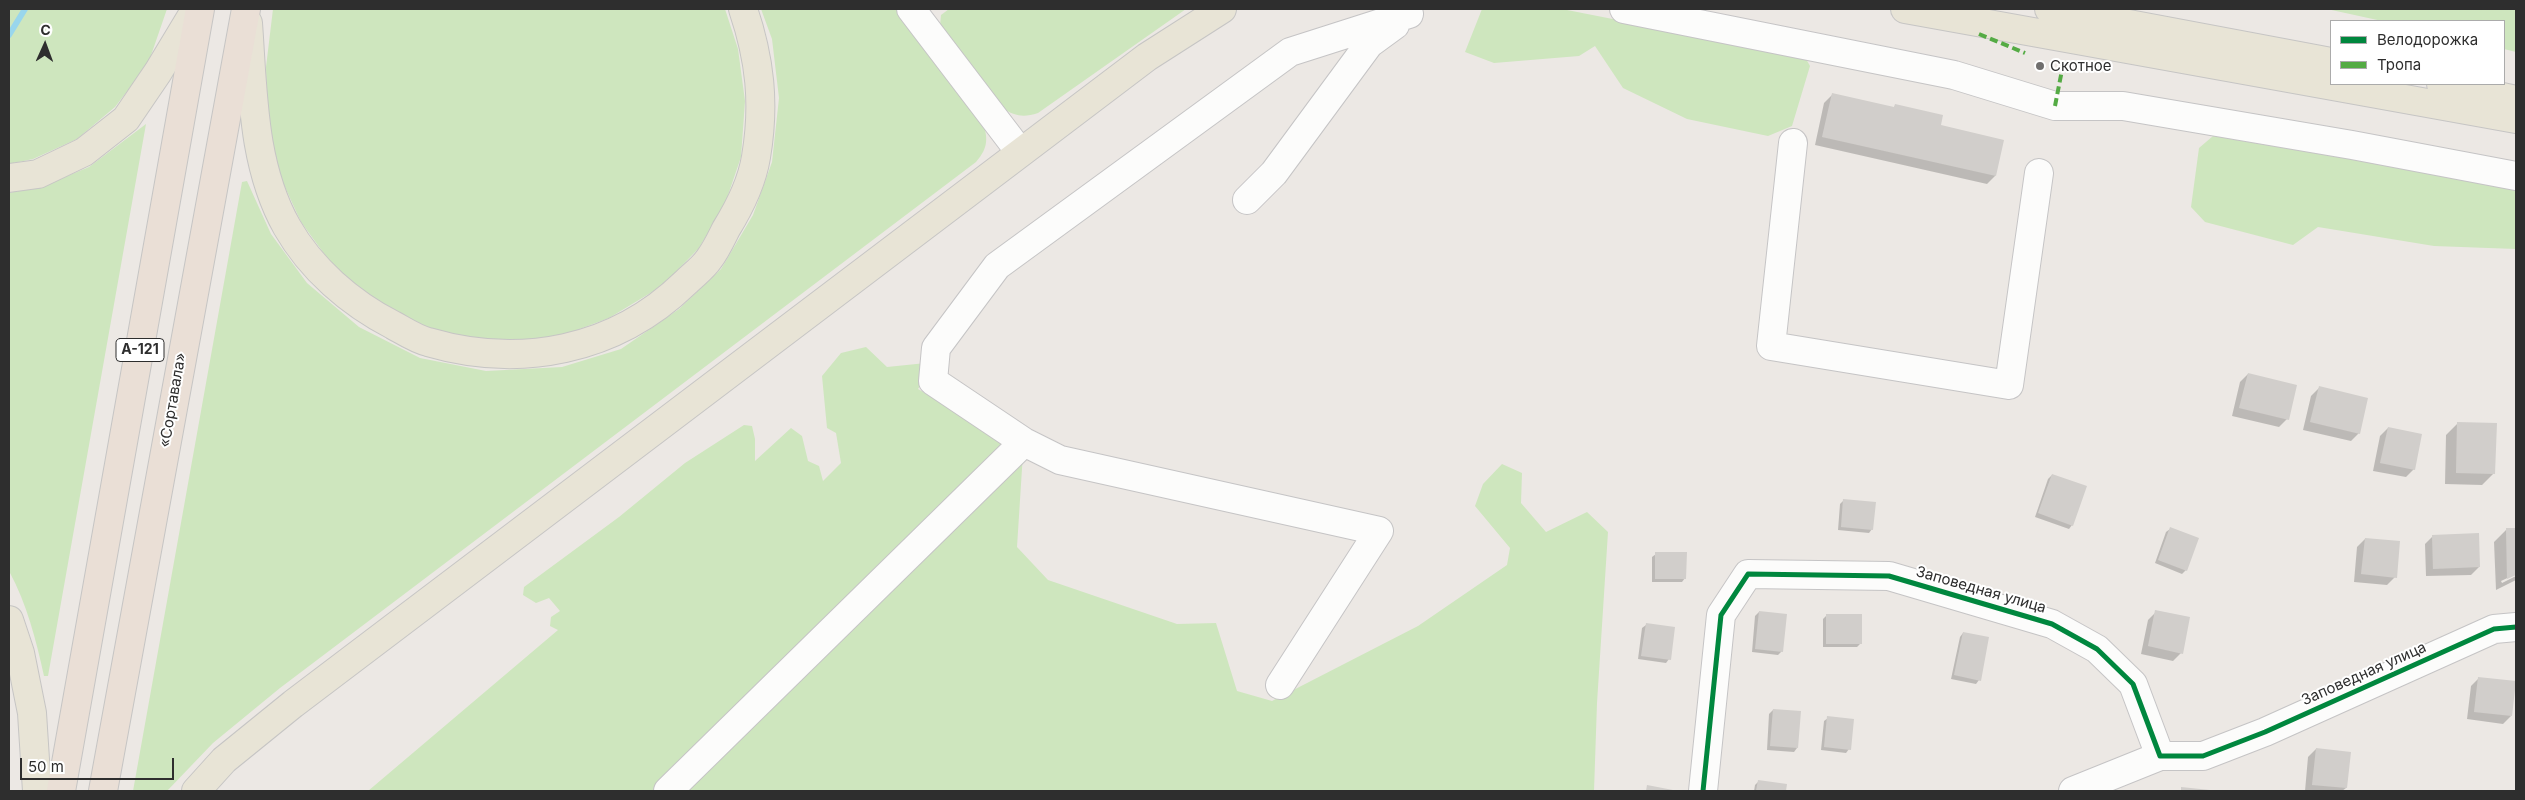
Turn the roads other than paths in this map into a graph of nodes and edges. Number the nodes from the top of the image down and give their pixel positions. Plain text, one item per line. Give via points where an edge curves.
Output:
1 (196, 9) edge
2 (200, 9) edge
3 (246, 9) edge
4 (743, 9) edge
5 (911, 9) edge
6 (1222, 9) edge
7 (1624, 9) edge
8 (1905, 9) edge
9 (2049, 9) edge
10 (1416, 12) edge
11 (2330, 62) edge
12 (2446, 85) edge
13 (2516, 100) edge
14 (2516, 119) edge
15 (1793, 143) dead end
16 (1020, 152) junction
17 (2039, 173) dead end
18 (2516, 176) edge
19 (9, 178) edge
20 (1247, 200) dead end
21 (1024, 442) junction
22 (9, 620) edge
23 (2516, 627) edge
24 (1280, 685) dead end
25 (2160, 756) junction
26 (37, 791) edge
27 (61, 791) edge
28 (102, 791) edge
29 (196, 791) edge
30 (668, 791) edge
31 (1703, 791) edge
32 (2072, 791) edge

1 - 19 main road via 126,119 84,152 38,174
2 - 27 highway, А-121
3 - 4 main road via 255,123 265,174 287,227 319,271 367,312 426,342 488,355 556,351 613,334 668,300 708,260 737,211 756,159 761,99 755,45
3 - 28 highway, «Сортавала» / А-121
5 - 16 street
6 - 16 main road via 1147,57
7 - 18 street via 1954,75 2055,106 2123,106
8 - 14 main road
9 - 11 main road
10 - 20 street via 1370,44 1274,173
10 - 21 street via 1290,52 997,266 936,348 933,381
12 - 13 main road
15 - 17 street via 1770,346 2009,385
16 - 29 main road via 292,704 224,760
21 - 24 street via 1060,460 1379,532
21 - 30 street
22 - 26 main road via 20,653 32,714
23 - 25 street, Заповедная улица via 2494,629 2265,732 2203,756
25 - 31 street, Заповедная улица via 2133,684 2098,649 2052,624 1889,576 1748,574 1720,615
25 - 32 street

